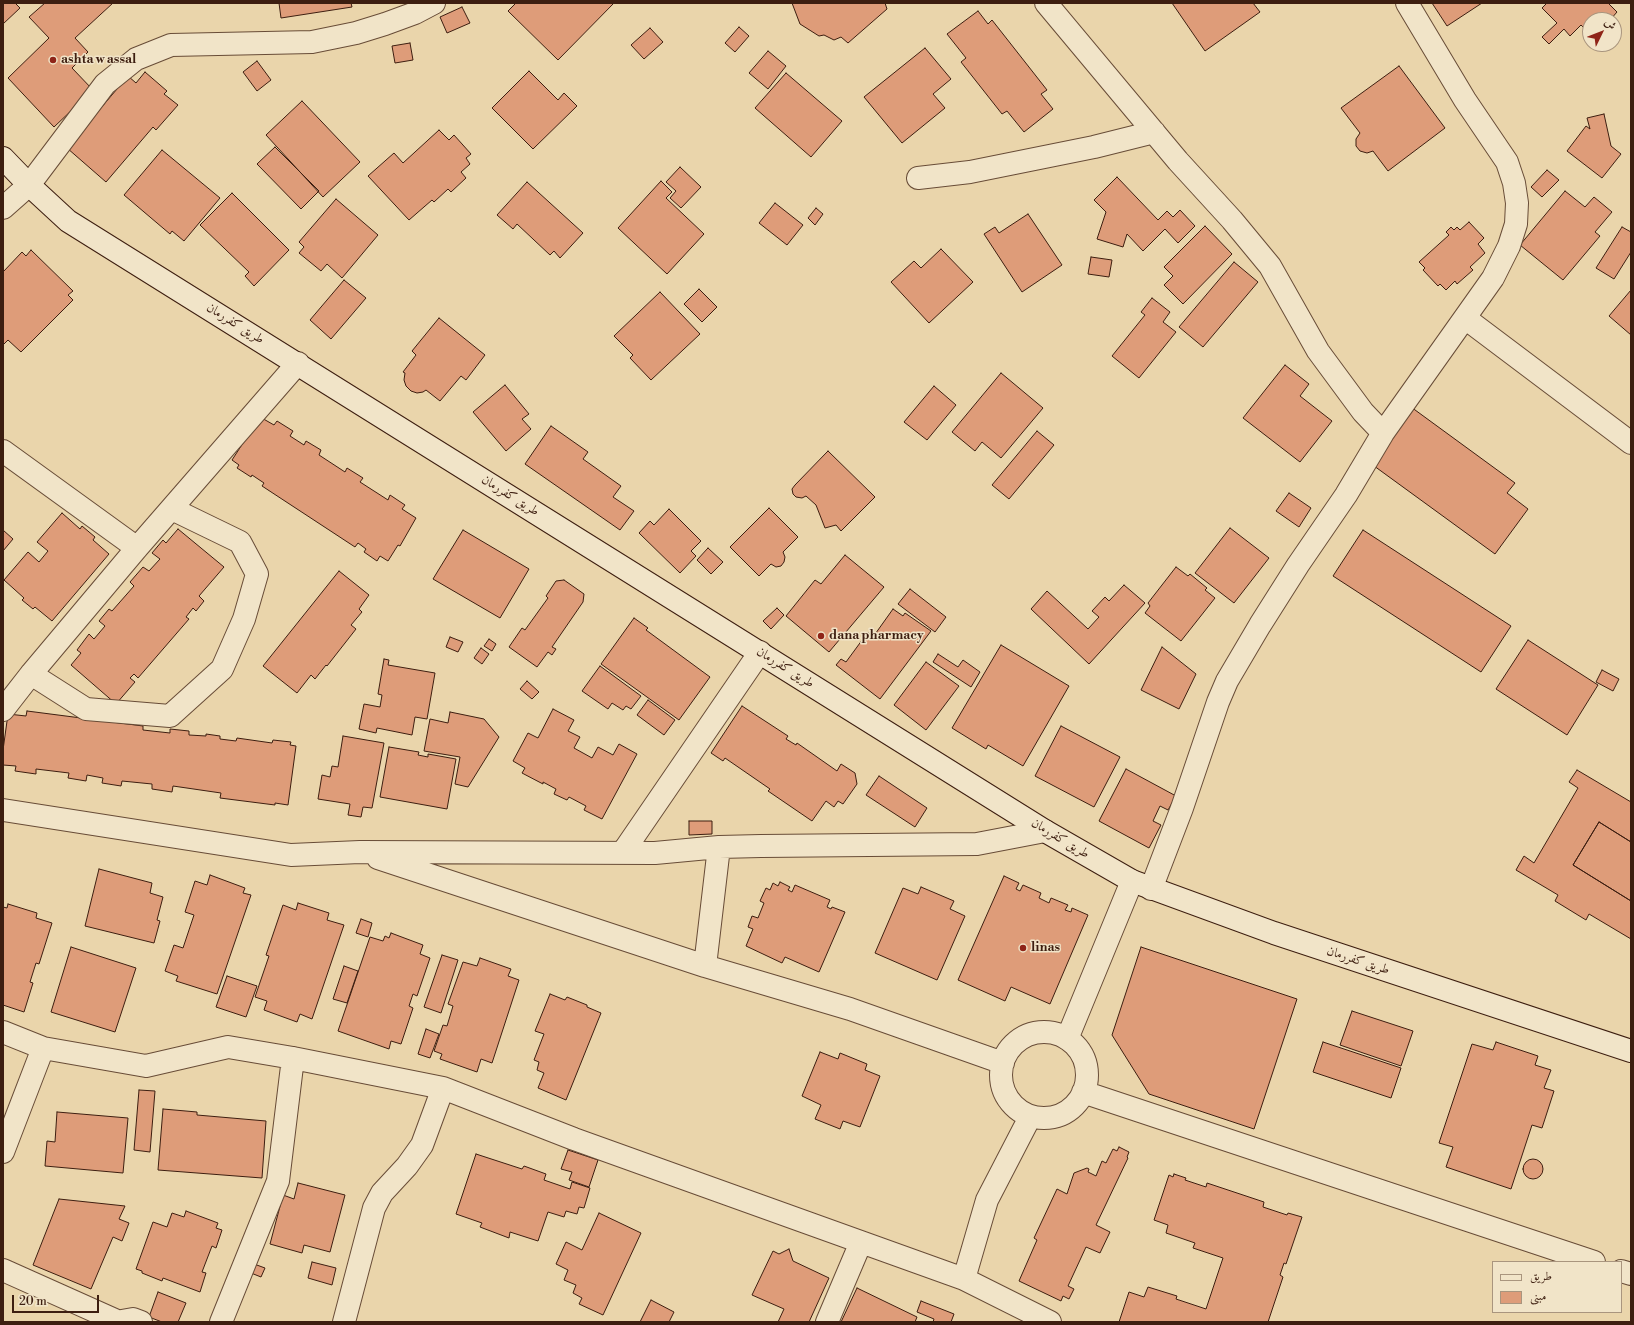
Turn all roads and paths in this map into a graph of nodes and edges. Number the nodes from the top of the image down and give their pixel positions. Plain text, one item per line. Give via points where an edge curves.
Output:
1 (434, 3) edge
2 (1046, 3) edge
3 (1407, 3) edge
4 (1154, 132) junction
5 (3, 158) edge
6 (918, 178) dead end
7 (29, 186) junction
8 (3, 208) edge
9 (1465, 318) junction
10 (298, 363) junction
11 (1383, 433) junction
12 (1631, 444) edge
13 (3, 451) edge
14 (172, 509) junction
15 (137, 548) junction
16 (760, 652) junction
17 (31, 674) junction
18 (3, 710) edge
19 (3, 810) edge
20 (1045, 830) junction
21 (719, 847) junction
22 (360, 852) junction
23 (623, 852) junction
24 (1142, 886) junction
25 (705, 966) junction
26 (3, 1032) edge
27 (1067, 1039) junction
28 (43, 1048) junction
29 (1631, 1051) edge
30 (293, 1058) junction
31 (1003, 1063) junction
32 (443, 1088) junction
33 (1083, 1092) junction
34 (1030, 1117) junction
35 (3, 1152) edge
36 (860, 1242) junction
37 (1591, 1261) edge
38 (3, 1270) edge
39 (964, 1279) junction
40 (116, 1321) edge
41 (141, 1322) edge
42 (221, 1322) edge
43 (344, 1322) edge
44 (827, 1322) edge
45 (1050, 1322) edge

1 - 7 street via 385,24 312,42 171,45 136,60 105,84
2 - 4 street
3 - 9 street via 1465,100 1507,162 1514,183 1517,203 1516,224 1509,246 1493,278
4 - 6 street via 970,172
4 - 11 street via 1270,266 1318,351 1362,412
5 - 7 street, طريق كفررمان
7 - 8 street
7 - 10 street, طريق كفررمان via 68,221
9 - 11 street
9 - 12 street
10 - 14 street
10 - 16 street, طريق كفررمان
11 - 24 street via 1346,495 1260,625 1228,681 1218,702 1182,808
13 - 15 street
14 - 15 street
14 - 17 street via 240,542 258,574 244,619 222,669 170,716 86,709
15 - 17 street
16 - 20 street, طريق كفررمان
16 - 23 street
17 - 18 street
19 - 22 street via 291,855
20 - 21 street via 978,844
20 - 24 street, طريق كفررمان
21 - 23 street via 655,853
21 - 25 street
22 - 23 street
22 - 25 street
24 - 27 street
24 - 29 street, طريق كفررمان
25 - 31 street via 850,1010
26 - 28 street
27 - 31 street via 1057,1034 1038,1031 1020,1038 1006,1052
27 - 33 street via 1074,1044 1085,1060 1087,1079
28 - 30 street via 146,1066 228,1048
28 - 35 street
30 - 32 street
30 - 42 street via 278,1181
31 - 34 street via 1000,1071 1003,1090 1013,1107
32 - 36 street via 574,1139
32 - 43 street via 422,1146 382,1193 374,1208
33 - 34 street via 1068,1112 1050,1118
33 - 37 street
34 - 39 street via 987,1200
36 - 39 street
36 - 44 street
38 - 40 street
39 - 45 street
40 - 41 street via 133,1319

